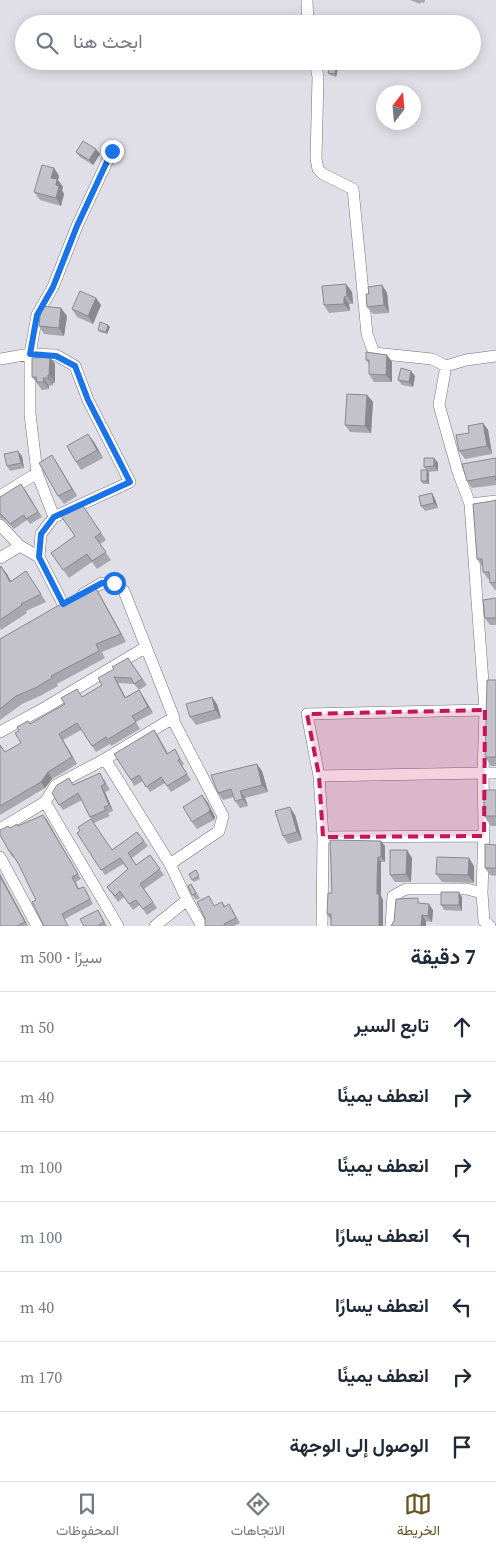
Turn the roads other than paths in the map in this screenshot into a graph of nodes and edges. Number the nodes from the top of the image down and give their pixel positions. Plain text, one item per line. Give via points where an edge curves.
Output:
1 (307, 0) edge
2 (308, 15) edge
3 (317, 70) edge
4 (112, 151) dead end
5 (30, 354) junction
6 (496, 356) edge
7 (0, 359) edge
8 (446, 366) junction
9 (37, 473) junction
10 (0, 496) edge
11 (496, 501) edge
12 (470, 504) junction
13 (54, 517) junction
14 (0, 524) edge
15 (20, 546) junction
16 (39, 557) junction
17 (0, 558) edge
18 (146, 647) junction
19 (485, 710) junction
20 (174, 722) junction
21 (0, 732) edge
22 (105, 759) junction
23 (483, 773) junction
24 (496, 773) edge
25 (319, 776) junction
26 (45, 802) junction
27 (0, 829) edge
28 (484, 836) junction
29 (323, 837) junction
30 (0, 857) edge
31 (170, 864) junction
32 (482, 893) junction
33 (187, 900) junction
34 (486, 924) edge
35 (37, 926) edge
36 (118, 926) edge
37 (155, 926) edge
38 (202, 926) edge
39 (322, 926) edge
40 (391, 926) edge

1 - 2 street
3 - 8 street via 318,169 353,189 367,334 374,353 432,359
4 - 5 street via 53,287 37,315
5 - 7 street
5 - 9 street via 30,414
5 - 13 street via 56,356 75,366 88,400 130,482
6 - 8 street
8 - 12 street via 440,405
9 - 10 street
9 - 13 street
11 - 12 street
12 - 19 street
13 - 16 street via 41,534
14 - 15 street
15 - 16 street
15 - 17 street
16 - 18 street via 59,607 102,583 114,583 124,591
18 - 20 street
18 - 21 street
19 - 23 street
19 - 25 street via 307,714
20 - 22 street via 168,720
20 - 31 street via 223,816 219,831
22 - 26 street via 56,785
22 - 31 street
23 - 24 street
23 - 25 street
23 - 28 street
25 - 29 street
26 - 27 street
26 - 36 street
28 - 29 street
28 - 32 street
29 - 39 street
30 - 35 street
31 - 33 street
32 - 34 street
32 - 40 street via 467,889 406,889 393,896
33 - 37 street
33 - 38 street

